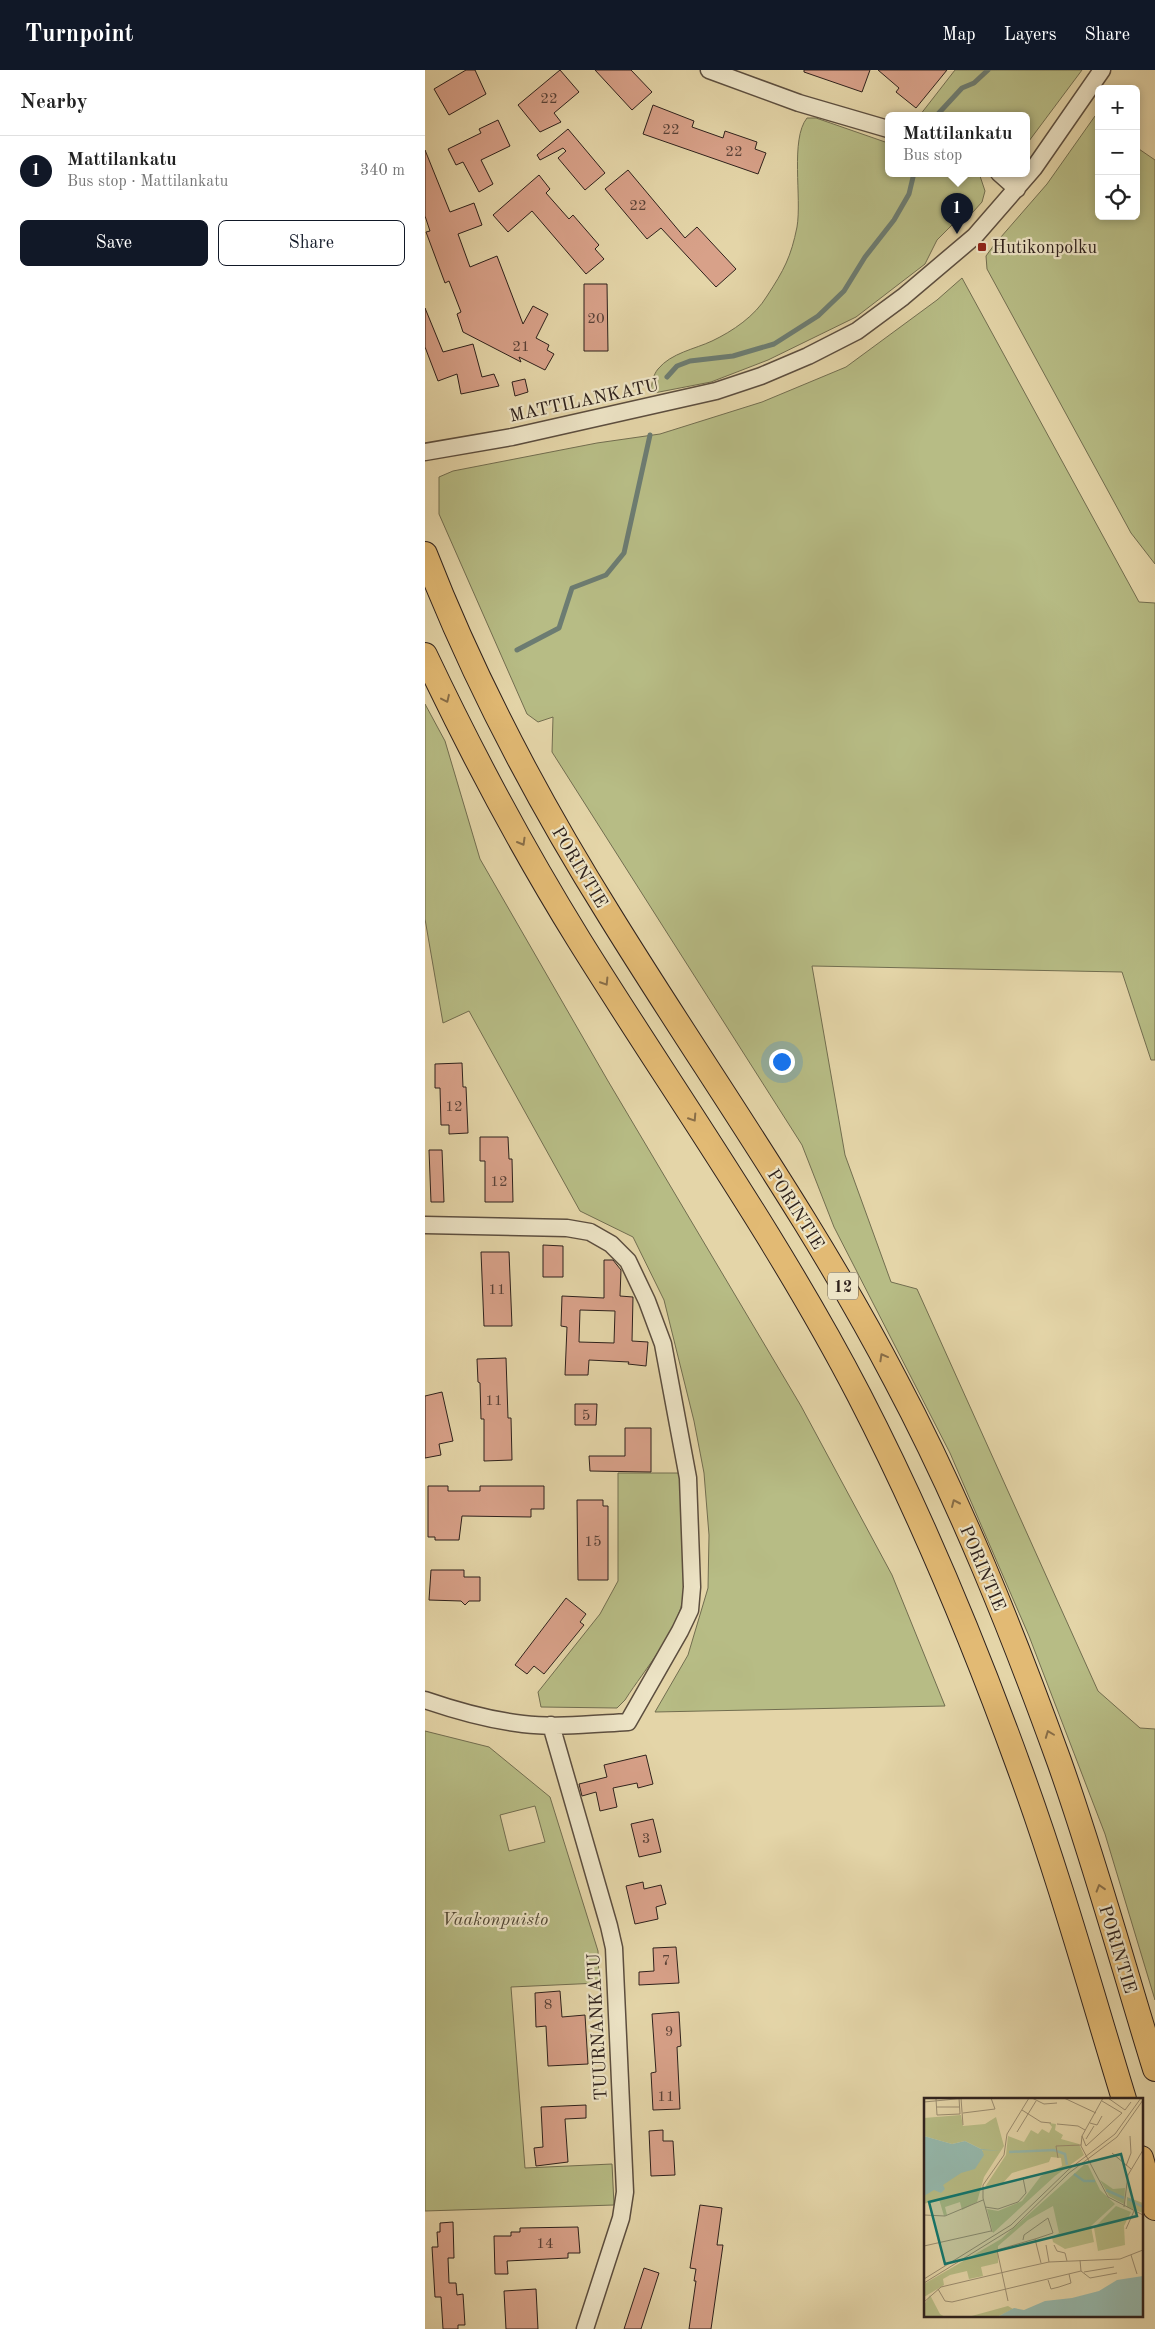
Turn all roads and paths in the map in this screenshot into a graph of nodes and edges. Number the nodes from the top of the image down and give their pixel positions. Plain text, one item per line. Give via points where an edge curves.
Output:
1 (709, 70) edge
2 (1102, 70) edge
3 (885, 128) edge
4 (1030, 170) edge
5 (1004, 177) edge
6 (1025, 177) edge
7 (1017, 188) junction
8 (425, 452) edge
9 (425, 554) edge
10 (425, 655) edge
11 (425, 1225) edge
12 (425, 1700) edge
13 (551, 1726) junction
14 (1155, 2069) edge
15 (1124, 2098) edge
16 (1143, 2165) edge
17 (1155, 2208) edge
18 (585, 2329) edge

1 - 3 street via 799,103
2 - 4 street, MATTILANKATU
5 - 7 street
6 - 7 street, MATTILANKATU
7 - 8 street, MATTILANKATU via 975,236 903,297 857,330 808,356 761,376 707,393 512,437
14 -> 9 highway, PORINTIE / 12 via 1059,1763 995,1590 940,1471 895,1379 837,1275 608,913 543,802 486,694
10 -> 15 highway, 12 via 509,821 576,935 803,1294 905,1487 960,1614 1020,1768
11 - 13 street via 567,1228 590,1232 611,1244 627,1261 663,1344 687,1478 692,1587 690,1610 627,1722
12 - 13 street via 458,1712
13 - 18 street, TUURNANKATU via 614,1948 625,2192 622,2216
16 - 17 highway

